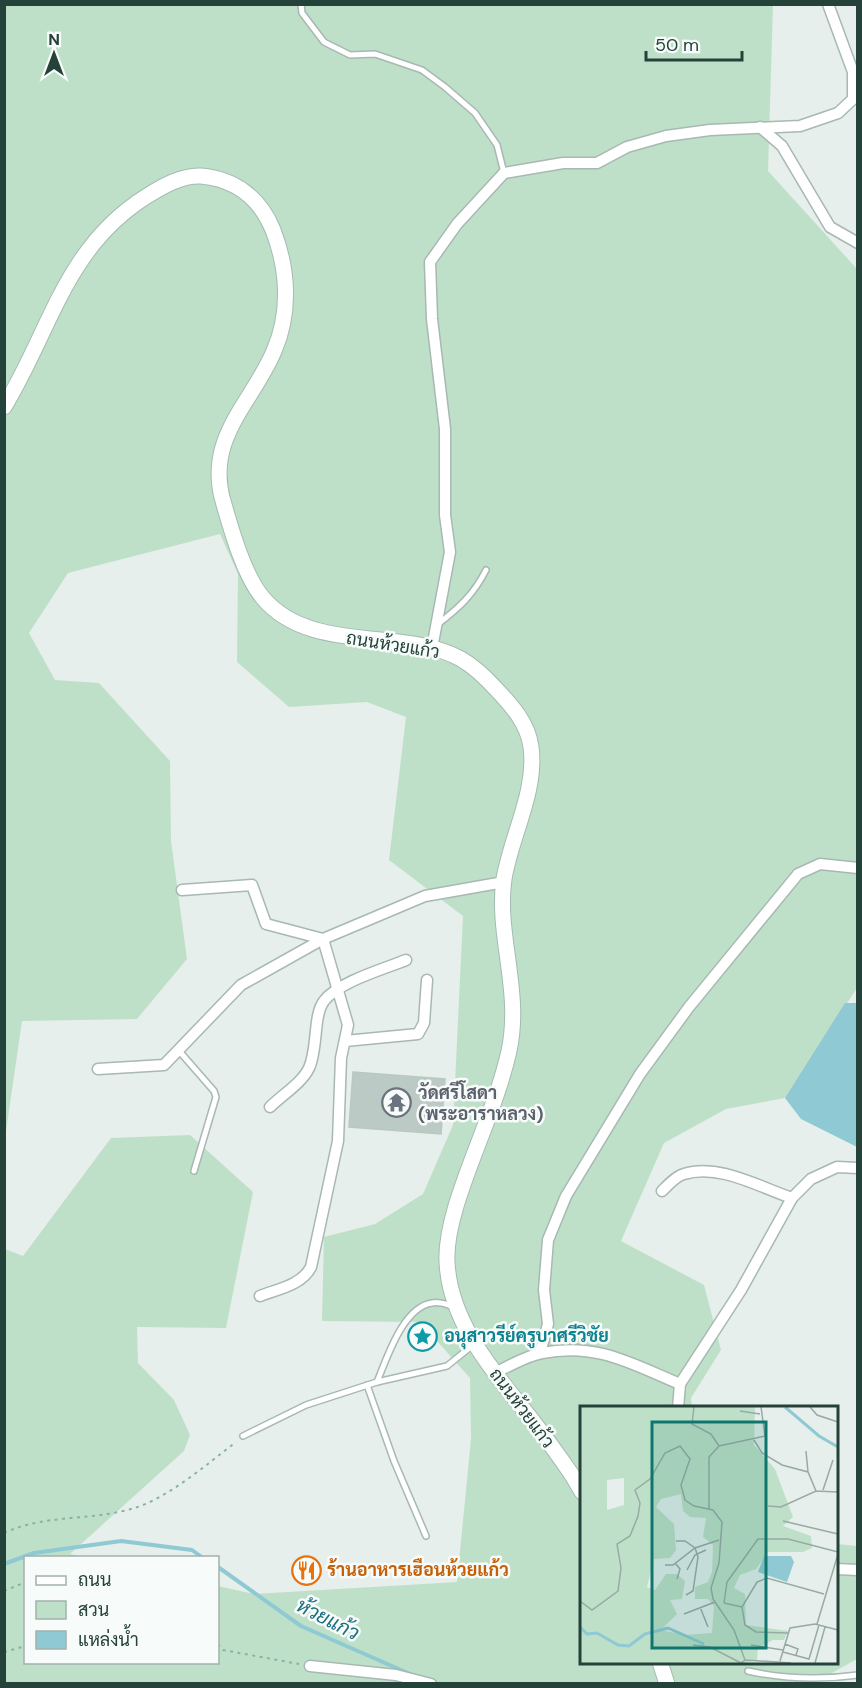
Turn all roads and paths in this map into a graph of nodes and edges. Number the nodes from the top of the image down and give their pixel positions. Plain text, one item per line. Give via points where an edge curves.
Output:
1 (302, 4) edge
2 (828, 4) edge
3 (760, 127) junction
4 (504, 173) junction
5 (858, 243) edge
6 (4, 407) edge
7 (486, 570) dead end
8 (436, 625) junction
9 (432, 648) junction
10 (858, 868) edge
11 (504, 882) junction
12 (182, 890) dead end
13 (324, 939) junction
14 (406, 960) dead end
15 (427, 980) dead end
16 (339, 989) junction
17 (345, 1041) junction
18 (180, 1052) junction
19 (98, 1069) dead end
20 (270, 1107) dead end
21 (858, 1168) edge
22 (194, 1171) dead end
23 (662, 1191) dead end
24 (792, 1198) junction
25 (260, 1296) dead end
26 (458, 1308) junction
27 (474, 1344) junction
28 (540, 1353) junction
29 (495, 1373) junction
30 (377, 1382) junction
31 (680, 1384) junction
32 (367, 1385) junction
33 (678, 1406) edge
34 (243, 1436) joint
35 (580, 1489) edge
36 (4, 1533) edge
37 (426, 1536) dead end
38 (838, 1569) edge
39 (858, 1570) edge
40 (24, 1583) edge
41 (4, 1591) edge
42 (219, 1645) edge
43 (24, 1647) edge
44 (4, 1652) edge
45 (661, 1664) edge
46 (310, 1666) joint
47 (747, 1671) dead end
48 (858, 1675) edge
49 (431, 1683) edge
50 (667, 1683) edge

1 - 4 lane via 302,13 324,42 350,56 375,54 422,70 445,87 475,113 496,144
2 - 3 street via 853,72 853,99 838,113 800,126
3 - 4 street via 666,135 627,147 597,163 563,163
3 - 5 street via 782,146 831,227
4 - 8 street via 457,224 430,262 432,319 445,429 445,515 450,552
6 - 9 main road, ถนนห้วยแก้ว via 74,268 103,230 154,191 191,176 216,178 240,187 266,213 280,248 285,278 285,316 274,352 229,426 219,470 221,496 251,580 265,601 287,617 317,629 345,638
7 - 8 lane via 464,604
8 - 9 street
9 - 11 main road, ถนนห้วยแก้ว via 460,658 482,675 513,707 525,728 531,749 529,784
10 - 28 street via 820,864 798,874 689,1007 640,1074 566,1196 548,1239 544,1290 548,1324
11 - 13 street via 425,896
11 - 26 main road, ถนนห้วยแก้ว via 514,1019 509,1052 454,1212 447,1263
12 - 13 street via 249,884 254,888 266,924
13 - 16 street
13 - 18 street via 241,985
14 - 16 street
15 - 17 street via 424,1023 418,1034
16 - 17 street via 348,1025
16 - 20 street via 321,1006 314,1053 305,1075
17 - 25 street via 338,1141 311,1267 307,1276
18 - 19 street via 164,1065
18 - 22 lane via 216,1097
21 - 24 street via 837,1167 811,1179
23 - 24 street via 682,1174 707,1171
24 - 31 street via 741,1290
26 - 27 main road, ถนนห้วยแก้ว
26 - 30 lane via 432,1302 412,1312
27 - 29 main road, ถนนห้วยแก้ว
27 - 30 lane via 447,1366
28 - 29 street
28 - 31 street via 601,1351
29 - 35 main road, ถนนห้วยแก้ว
30 - 32 lane
31 - 33 street
32 - 34 lane via 306,1406
32 - 37 lane
34 - 36 path via 181,1484 133,1509 27,1523
38 - 39 street
40 - 41 path
42 - 46 path via 223,1650
43 - 44 path
45 - 50 main road
46 - 49 street via 396,1675
47 - 48 lane via 776,1677

